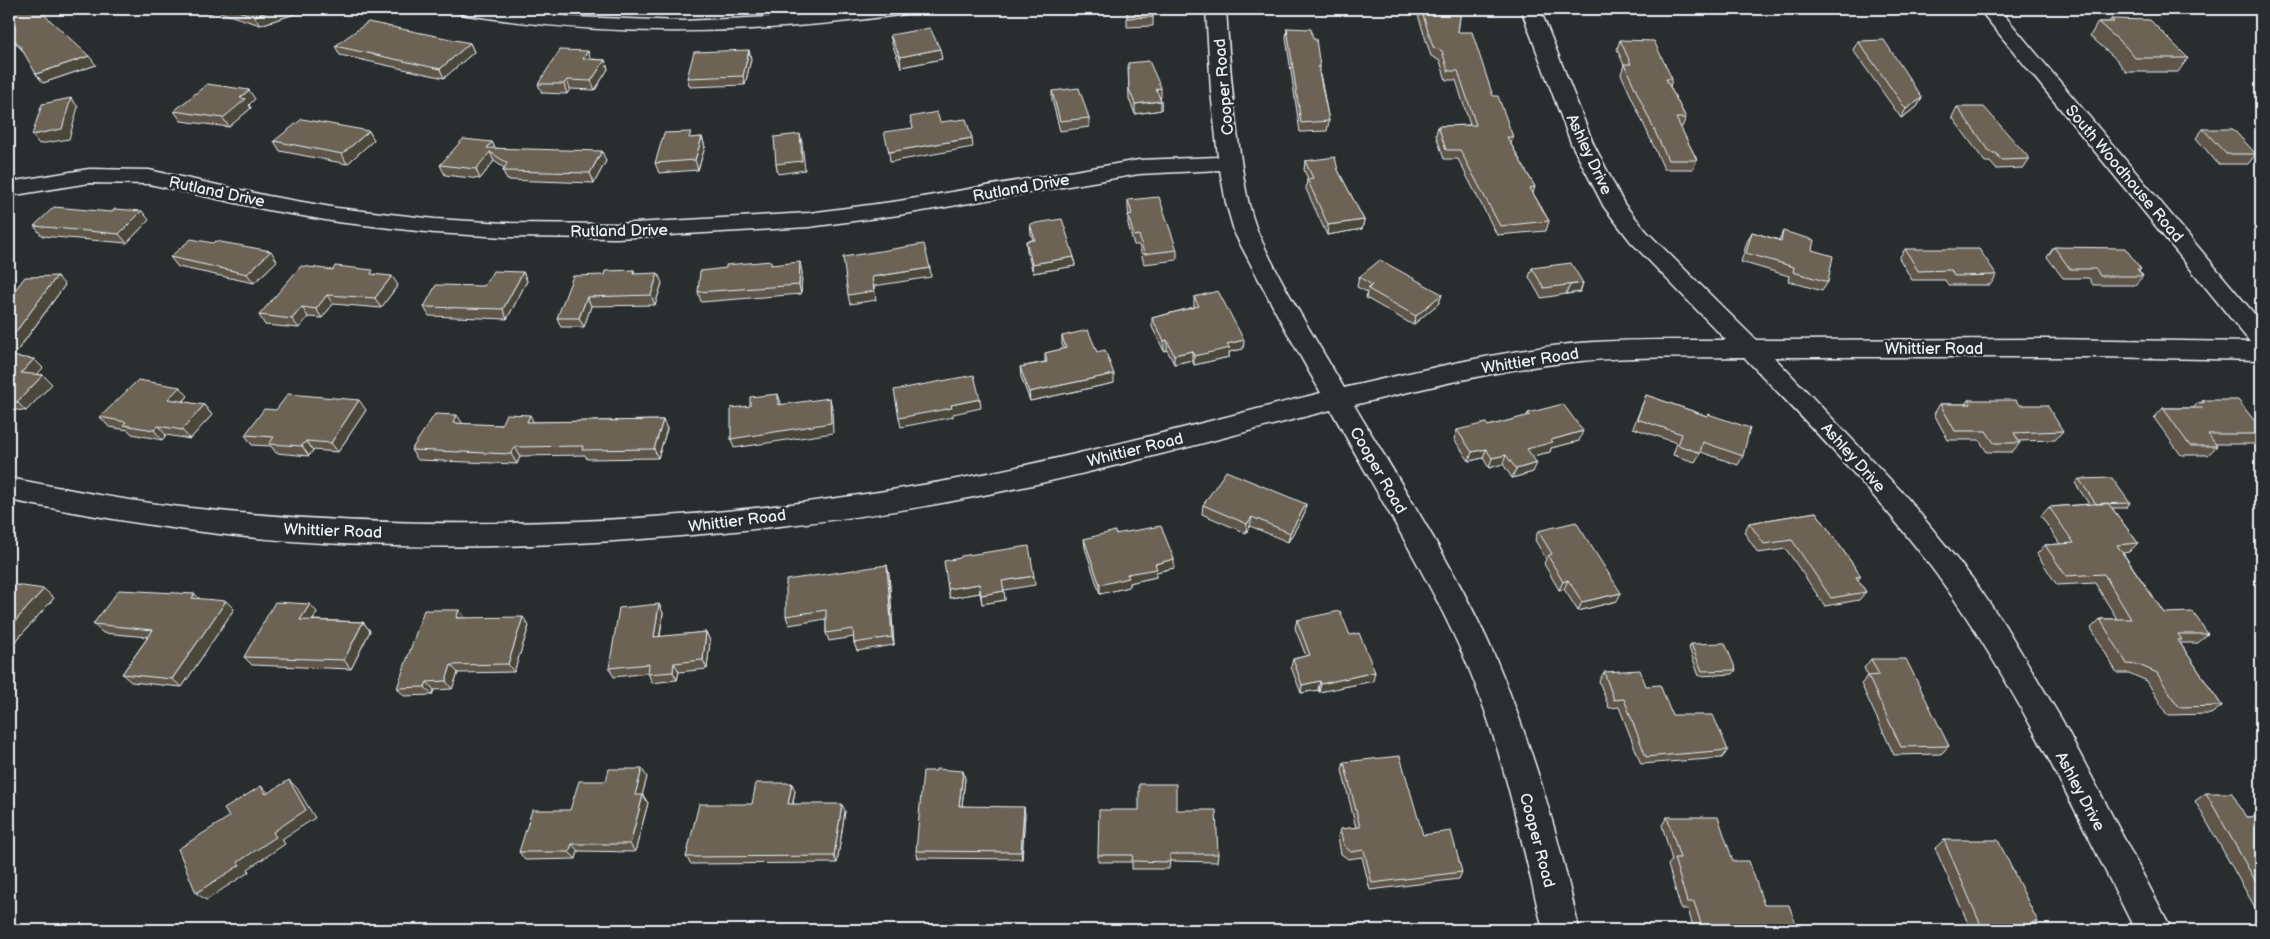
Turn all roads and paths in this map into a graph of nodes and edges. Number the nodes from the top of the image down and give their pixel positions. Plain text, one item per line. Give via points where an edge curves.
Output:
1 (467, 9) edge
2 (899, 9) edge
3 (1216, 9) edge
4 (1530, 9) edge
5 (1988, 9) edge
6 (1230, 163) junction
7 (9, 189) edge
8 (2261, 338) edge
9 (1748, 348) junction
10 (2261, 351) edge
11 (1338, 399) junction
12 (9, 489) edge
13 (1561, 930) edge
14 (2154, 930) edge

1 - 2 street via 537,19 667,27 796,22
3 - 6 street, Cooper Road
4 - 9 street, Ashley Drive via 1582,143 1615,207 1639,237
5 - 8 street, South Woodhouse Road
6 - 7 street, Rutland Drive via 1139,167 809,220 617,231 496,230 337,215 149,176 89,176
6 - 11 street, Cooper Road via 1237,202 1248,234
9 - 10 street, Whittier Road
9 - 11 street, Whittier Road via 1612,349 1566,353 1450,373
9 - 14 street, Ashley Drive via 1868,470 1929,543 1976,609 2034,701
11 - 12 street, Whittier Road via 942,493 681,527 521,535 275,528 156,515
11 - 13 street, Cooper Road via 1447,590 1480,659 1507,729 1536,826

